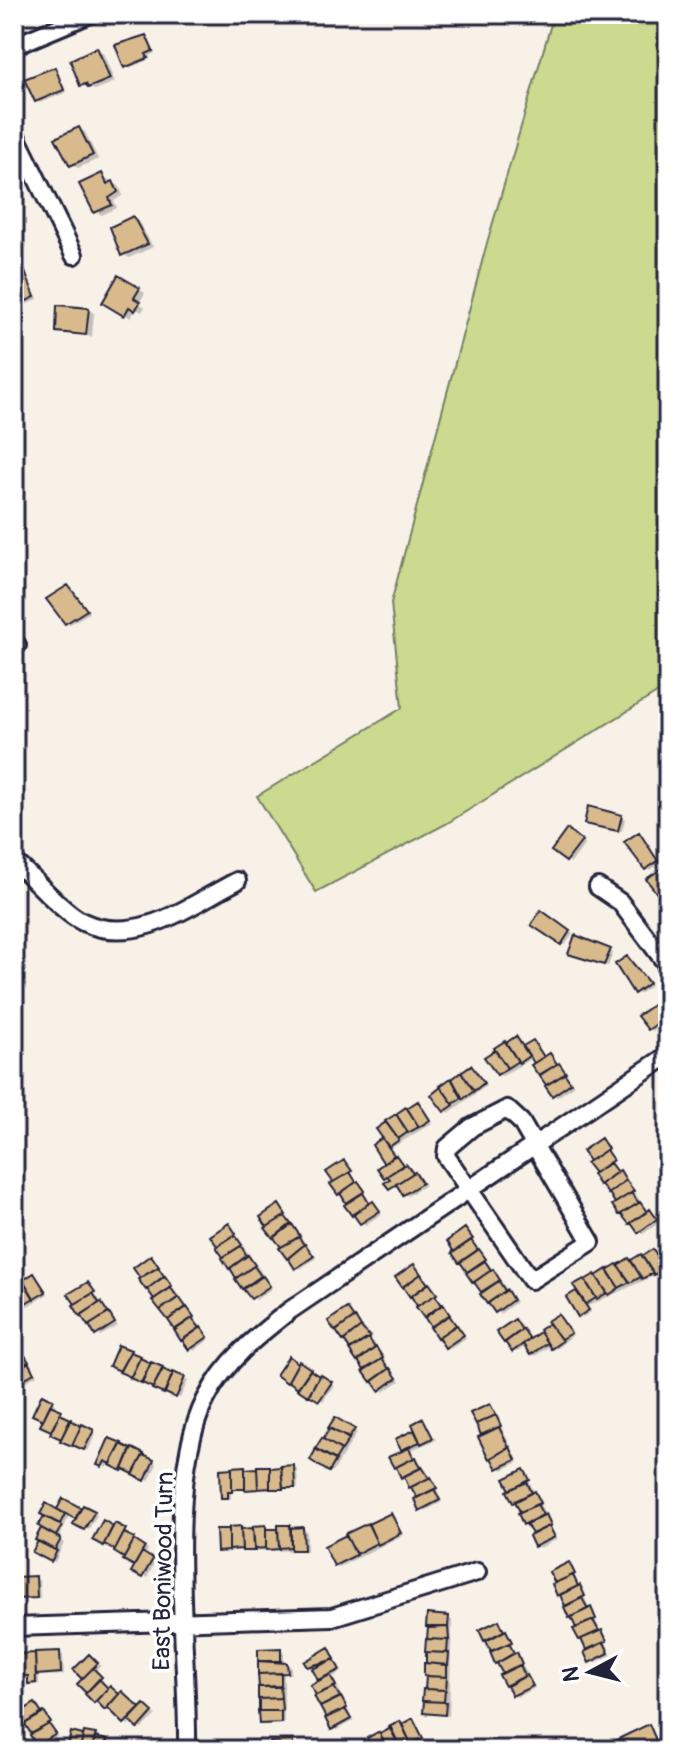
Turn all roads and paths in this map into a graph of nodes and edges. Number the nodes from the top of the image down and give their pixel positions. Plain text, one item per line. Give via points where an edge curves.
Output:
1 (90, 14) edge
2 (14, 46) edge
3 (14, 132) edge
4 (74, 255) dead end
5 (14, 861) edge
6 (237, 881) dead end
7 (598, 887) dead end
8 (668, 966) edge
9 (668, 1055) edge
10 (534, 1148) junction
11 (470, 1189) junction
12 (477, 1572) dead end
13 (184, 1623) junction
14 (14, 1627) edge
15 (187, 1750) edge

1 - 2 street
3 - 4 street
5 - 6 street via 82,922 124,932 159,922
7 - 8 street via 620,902
9 - 10 street, East Boniwood Turn
10 - 11 street, East Boniwood Turn
10 - 11 street via 521,1122 507,1109 482,1120 447,1148 446,1156
10 - 11 street via 591,1242 531,1280
11 - 13 street, East Boniwood Turn via 247,1344 205,1399 187,1464
12 - 13 street via 332,1617
13 - 14 street
13 - 15 street, East Boniwood Turn

